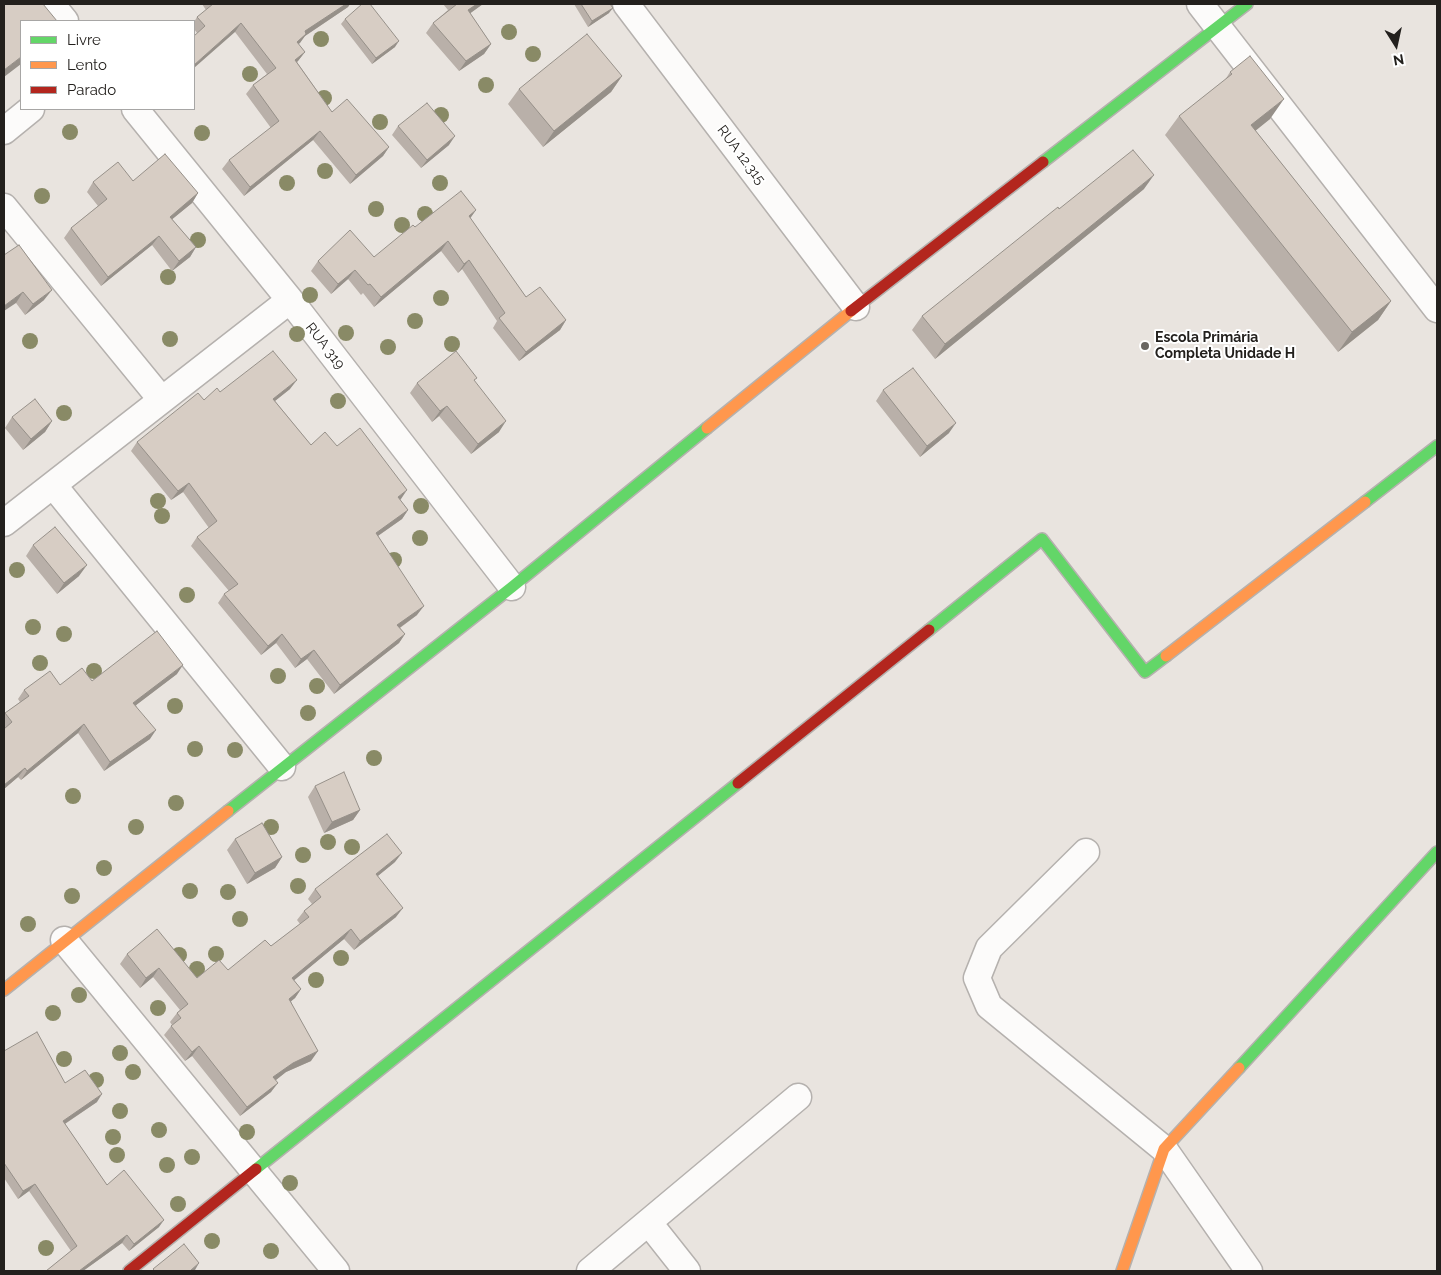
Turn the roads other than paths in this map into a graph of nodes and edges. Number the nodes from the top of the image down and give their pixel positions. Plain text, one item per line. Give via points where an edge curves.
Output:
1 (51, 4) edge
2 (626, 4) edge
3 (1200, 4) edge
4 (1247, 4) edge
5 (64, 20) edge
6 (1218, 28) junction
7 (30, 110) edge
8 (136, 110) edge
9 (4, 131) edge
10 (4, 207) edge
11 (290, 300) junction
12 (856, 306) junction
13 (1437, 309) edge
14 (161, 400) junction
15 (1437, 446) edge
16 (53, 485) junction
17 (4, 523) edge
18 (512, 587) junction
19 (282, 767) junction
20 (1086, 852) dead end
21 (1437, 852) edge
22 (64, 940) junction
23 (4, 990) edge
24 (798, 1097) dead end
25 (1164, 1149) junction
26 (254, 1172) junction
27 (649, 1223) junction
28 (129, 1271) edge
29 (336, 1271) edge
30 (590, 1271) edge
31 (687, 1271) edge
32 (1122, 1271) edge
33 (1249, 1271) edge

1 - 5 street
2 - 12 street, RUA 12.315
3 - 6 street
4 - 6 street
6 - 12 street
6 - 13 street
7 - 9 street
8 - 11 street, RUA 319
10 - 14 street
11 - 14 street
11 - 18 street, RUA 319
12 - 18 street
14 - 16 street
15 - 26 street via 1145,672 1042,539
16 - 17 street
16 - 19 street
18 - 19 street
19 - 22 street
20 - 25 street via 989,948 977,978 989,1006
21 - 25 street
22 - 23 street
22 - 26 street
24 - 27 street
25 - 32 street
25 - 33 street
26 - 28 street
26 - 29 street
27 - 30 street
27 - 31 street

